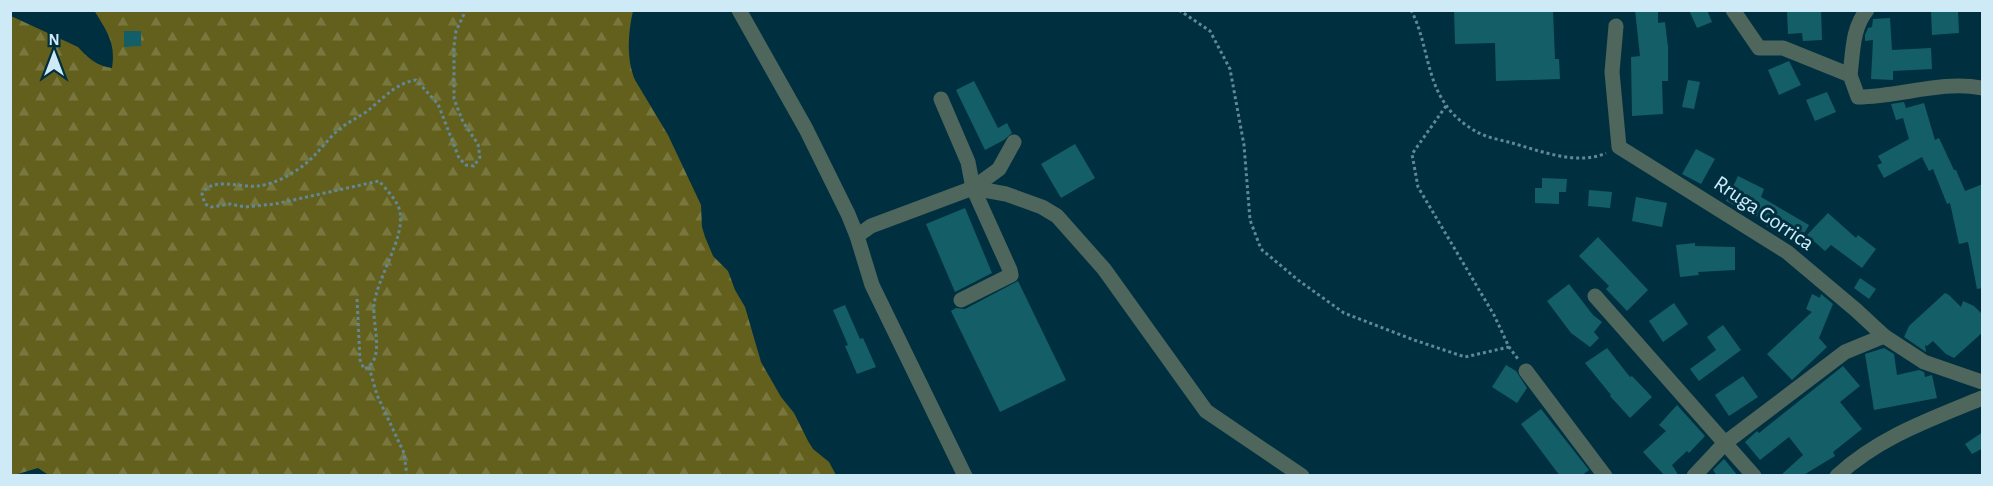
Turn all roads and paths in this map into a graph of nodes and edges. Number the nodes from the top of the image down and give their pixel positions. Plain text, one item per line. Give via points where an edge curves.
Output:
1 (466, 10) edge
2 (739, 10) edge
3 (1179, 10) edge
4 (1411, 10) edge
5 (1733, 10) edge
6 (1867, 10) edge
7 (1616, 26) dead end
8 (1850, 75) junction
9 (1983, 88) edge
10 (941, 99) dead end
11 (1446, 106) junction
12 (1014, 142) dead end
13 (1619, 147) junction
14 (973, 188) junction
15 (857, 236) junction
16 (1595, 296) dead end
17 (357, 299) dead end
18 (961, 300) dead end
19 (1884, 336) junction
20 (1509, 347) junction
21 (369, 367) junction
22 (1526, 371) joint
23 (1983, 382) edge
24 (1983, 398) edge
25 (1725, 443) junction
26 (407, 476) edge
27 (965, 476) edge
28 (1302, 476) edge
29 (1605, 476) edge
30 (1694, 476) edge
31 (1754, 476) edge
32 (1837, 476) edge

1 - 21 path via 454,46 454,99 478,144 480,157 474,166 459,158 438,104 416,80 399,86 345,124 320,152 291,174 261,186 217,184 202,194 205,204 211,207 245,207 379,181 400,210 399,227 377,289 374,330 378,353
2 - 15 street via 806,129
3 - 20 path via 1210,32 1230,69 1244,145 1250,220 1261,249 1344,313 1465,357
4 - 11 path
5 - 8 street via 1759,48 1783,48
6 - 8 street via 1855,32
7 - 13 street via 1612,72
8 - 9 street via 1858,97 1943,86
10 - 14 street via 968,162
11 - 13 path via 1479,133 1547,154 1597,158
11 - 20 path via 1412,154 1418,187
12 - 14 street via 999,168
13 - 19 street, Rruga Gorrica via 1787,252
14 - 15 street via 871,226
14 - 18 street via 1011,276
14 - 28 street via 1006,194 1057,216 1104,269 1206,411
15 - 27 street via 872,285
16 - 25 street
17 - 21 path via 360,360 364,369
19 - 23 street, Rruga Gorrica via 1924,362
19 - 25 street via 1845,352
20 - 22 path
21 - 26 path via 404,453
22 - 29 street
24 - 32 street via 1924,420 1885,440
25 - 30 street
25 - 31 street

